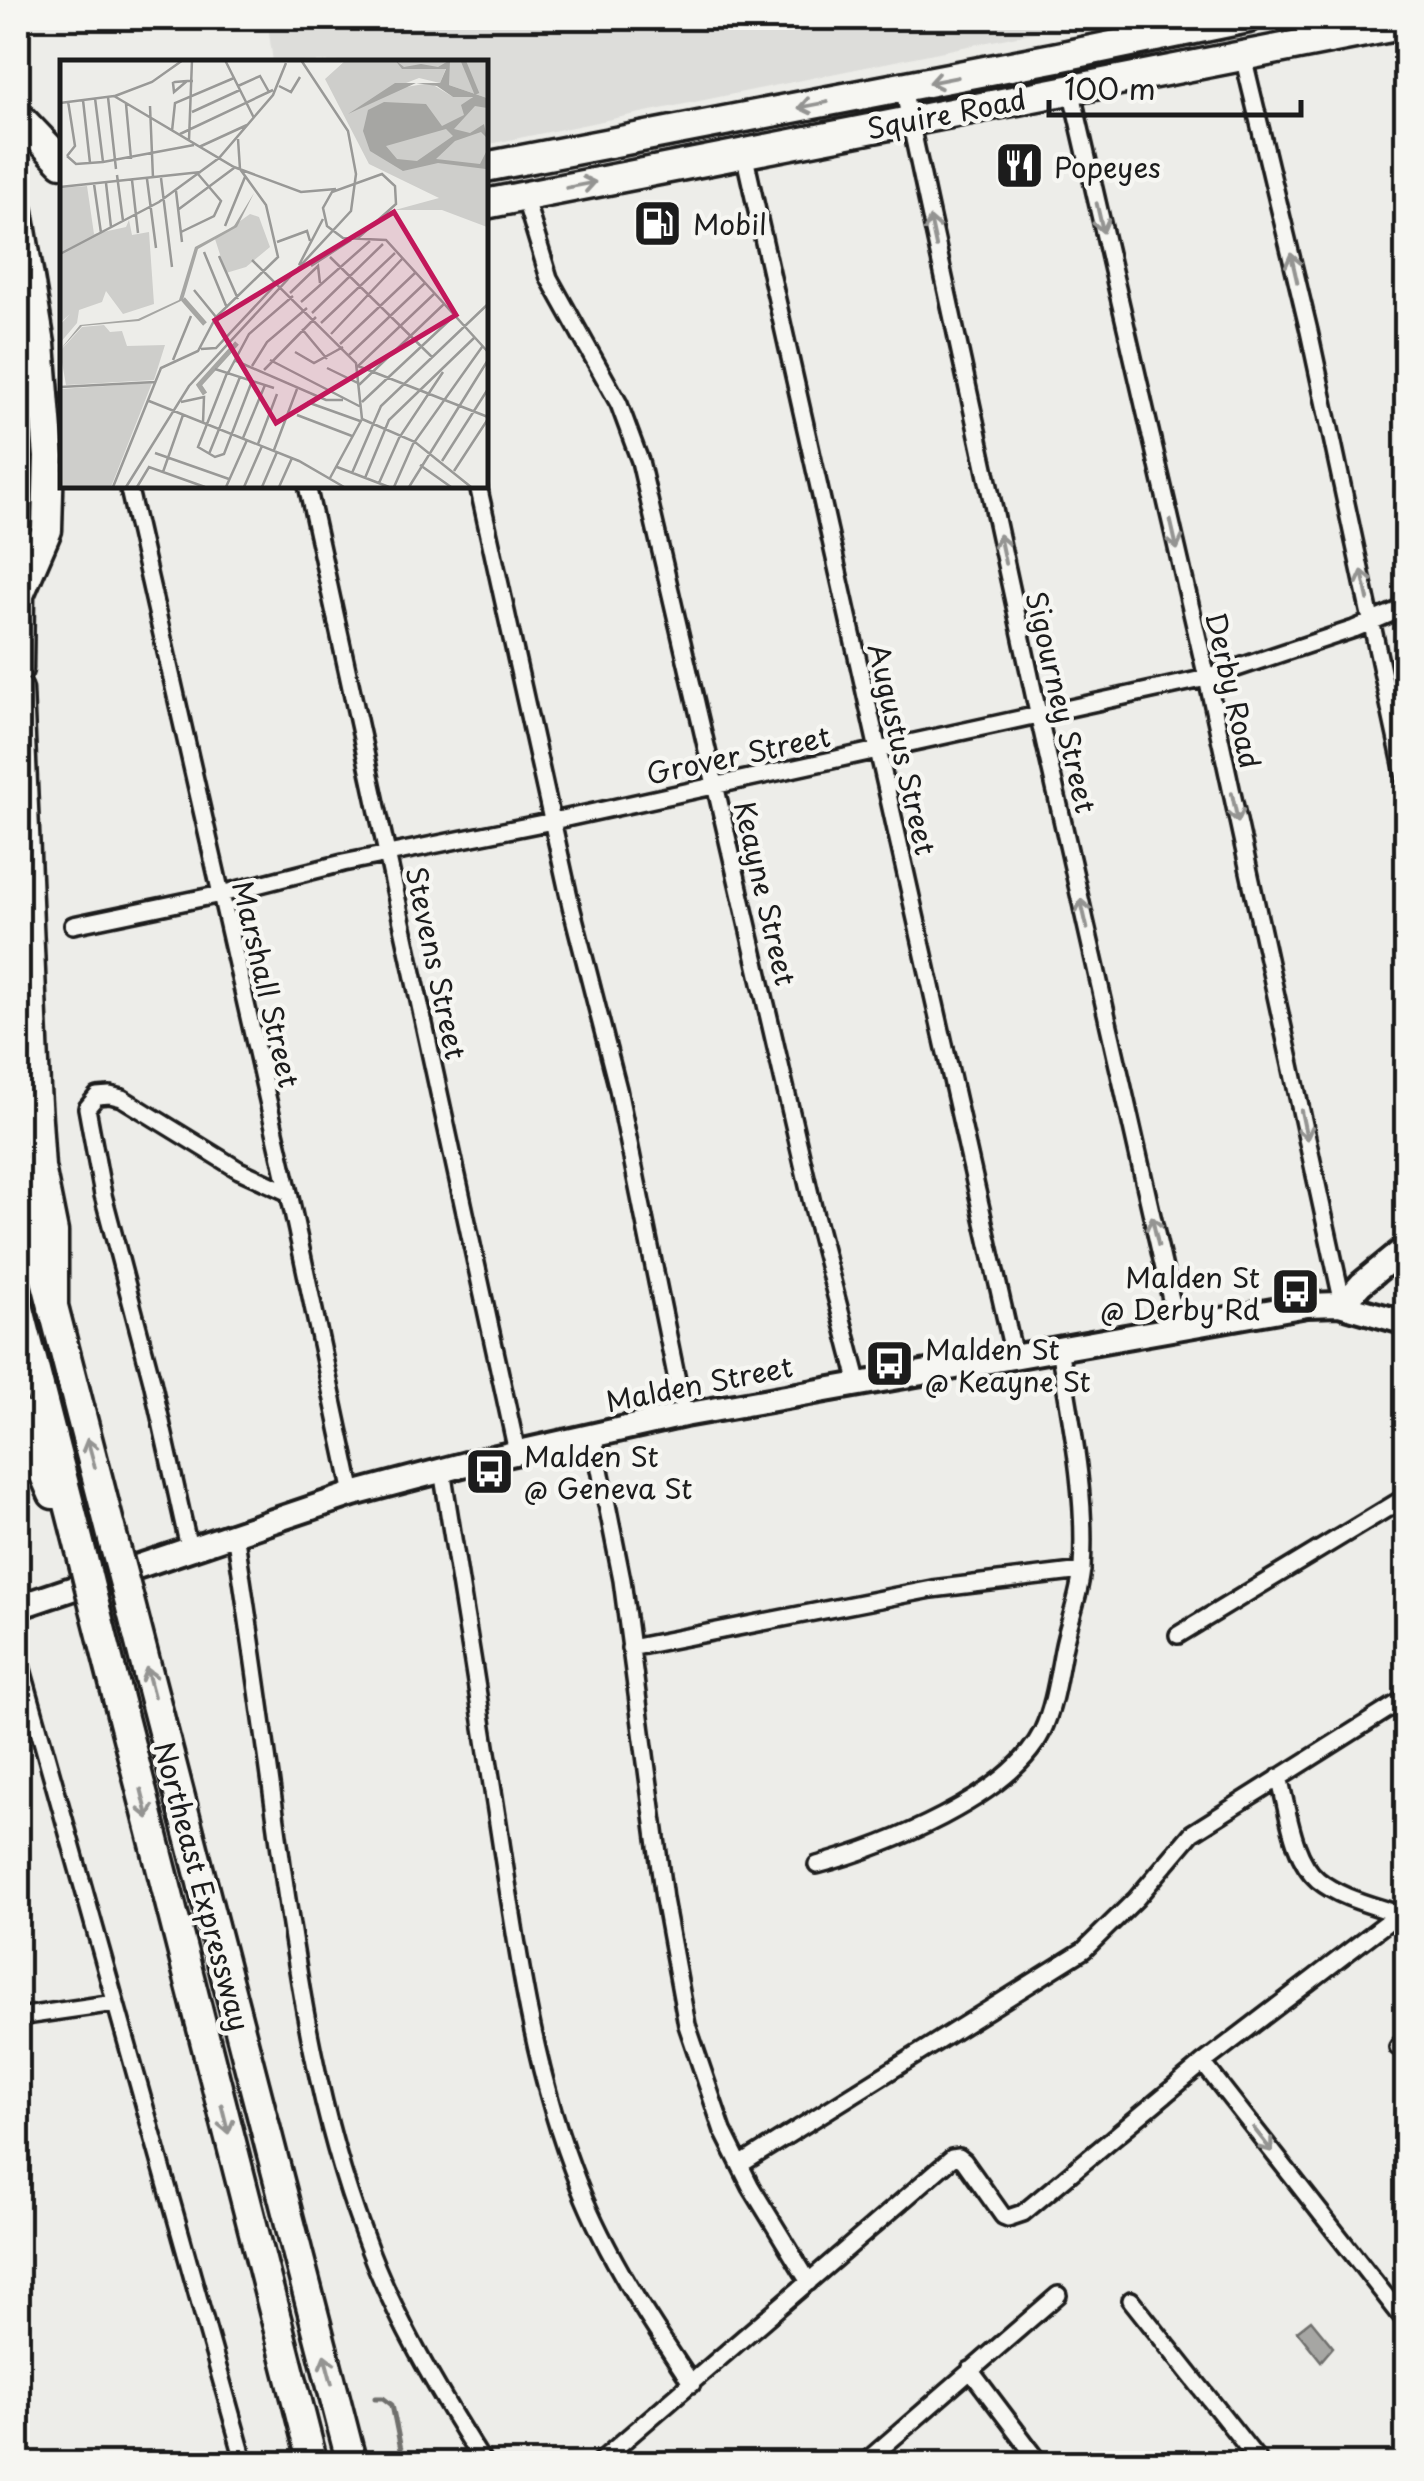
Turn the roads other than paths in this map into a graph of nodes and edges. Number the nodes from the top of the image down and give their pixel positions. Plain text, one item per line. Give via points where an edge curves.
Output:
1 (1248, 18) edge
2 (1406, 24) edge
3 (1243, 56) junction
4 (904, 88) junction
5 (1070, 89) junction
6 (18, 116) edge
7 (909, 120) junction
8 (744, 152) junction
9 (60, 160) edge
10 (488, 167) edge
11 (524, 196) junction
12 (488, 203) edge
13 (18, 212) edge
14 (60, 478) edge
15 (129, 488) edge
16 (309, 488) edge
17 (479, 488) edge
18 (47, 530) junction
19 (18, 595) edge
20 (1406, 607) edge
21 (1372, 621) junction
22 (18, 669) edge
23 (1207, 678) junction
24 (18, 690) edge
25 (1038, 713) junction
26 (876, 749) junction
27 (1406, 783) edge
28 (716, 784) junction
29 (552, 821) junction
30 (388, 854) junction
31 (221, 894) junction
32 (73, 925) dead end
33 (18, 1170) edge
34 (289, 1193) junction
35 (1406, 1247) edge
36 (1343, 1304) junction
37 (18, 1308) edge
38 (53, 1308) junction
39 (1406, 1323) edge
40 (1176, 1326) junction
41 (1059, 1348) junction
42 (1014, 1356) junction
43 (859, 1384) junction
44 (18, 1413) edge
45 (684, 1415) junction
46 (593, 1434) junction
47 (518, 1452) junction
48 (442, 1470) junction
49 (353, 1494) junction
50 (1406, 1497) edge
51 (235, 1533) junction
52 (189, 1548) junction
53 (83, 1560) junction
54 (1082, 1571) junction
55 (18, 1607) edge
56 (1178, 1635) dead end
57 (630, 1648) junction
58 (18, 1655) edge
59 (1406, 1698) edge
60 (1278, 1777) junction
61 (817, 1865) dead end
62 (1402, 1911) edge
63 (115, 2003) junction
64 (18, 2017) edge
65 (1203, 2063) junction
66 (740, 2166) junction
67 (809, 2282) junction
68 (1058, 2295) dead end
69 (1131, 2300) dead end
70 (1406, 2322) edge
71 (970, 2370) junction
72 (692, 2384) junction
73 (246, 2464) edge
74 (313, 2464) edge
75 (352, 2464) edge
76 (484, 2464) edge
77 (597, 2464) edge
78 (862, 2464) edge
79 (1041, 2464) edge
80 (1261, 2464) edge

1 -> 4 highway, Squire Road
2 - 3 highway, Squire Road
3 - 5 highway, Squire Road
21 -> 3 street
4 - 7 street, Sigourney Street
4 -> 10 highway, Squire Road
5 - 7 highway, Squire Road
5 -> 23 street, Derby Road
6 - 9 highway
7 - 8 highway, Squire Road
25 -> 7 street, Sigourney Street
11 -> 8 highway, Squire Road
8 - 26 street, Augustus Street
11 - 12 highway, Squire Road
11 - 28 street, Keayne Street via 550,278 633,440
13 - 18 highway via 48,414
14 - 18 highway
15 - 31 street, Marshall Street
16 - 30 street, Stevens Street
17 - 29 street
18 - 19 highway
19 - 22 highway
20 - 21 street, Grover Street
21 - 23 street, Grover Street
21 - 27 street
23 - 25 street, Grover Street
23 -> 36 street, Derby Road
24 - 38 highway via 34,1088 53,1232
25 - 26 street, Grover Street
40 -> 25 street, Sigourney Street
26 - 28 street, Grover Street
26 - 42 street, Augustus Street
28 - 29 street, Grover Street
28 - 43 street, Keayne Street
29 - 30 street, Grover Street
29 - 45 street via 618,1089
30 - 31 street, Grover Street
30 - 47 street, Stevens Street
31 - 32 street, Grover Street
31 - 34 street, Marshall Street
33 - 38 highway
34 - 49 street, Marshall Street
34 - 52 street via 238,1170 122,1098 97,1096 87,1108
35 - 36 street
36 - 39 street, Malden Street
36 - 40 street, Malden Street
37 - 53 highway, Northeast Expressway
75 -> 38 highway, Northeast Expressway, bridge
40 - 41 street, Malden Street
41 - 42 street, Malden Street
41 - 54 street via 1075,1443
42 - 43 street, Malden Street
43 - 45 street, Malden Street
44 - 53 highway
45 - 46 street, Malden Street
46 - 47 street, Malden Street
46 - 57 street
47 - 48 street, Malden Street
48 - 49 street, Malden Street
48 - 72 street via 520,1971 544,2081 595,2224
49 - 51 street, Malden Street
50 - 56 street
51 - 52 street, Malden Street
51 - 76 street via 300,1982 331,2135 387,2289
52 - 55 street, Malden Street
53 -> 74 highway, Northeast Expressway, bridge
54 - 57 street via 932,1589
54 - 61 street via 1042,1732 1022,1758 982,1792 908,1836
57 - 66 street via 682,2006
58 - 63 street
59 - 60 street
60 - 62 street via 1310,1871 1342,1894
60 - 66 street via 1192,1833 1084,1950
62 - 65 street
63 - 64 street
63 - 73 street
65 - 67 street via 1018,2215 1002,2216 957,2157
65 -> 70 street
66 - 67 street
67 - 72 street
68 - 71 street
69 - 80 street
71 - 78 street
71 - 79 street
72 - 77 street

